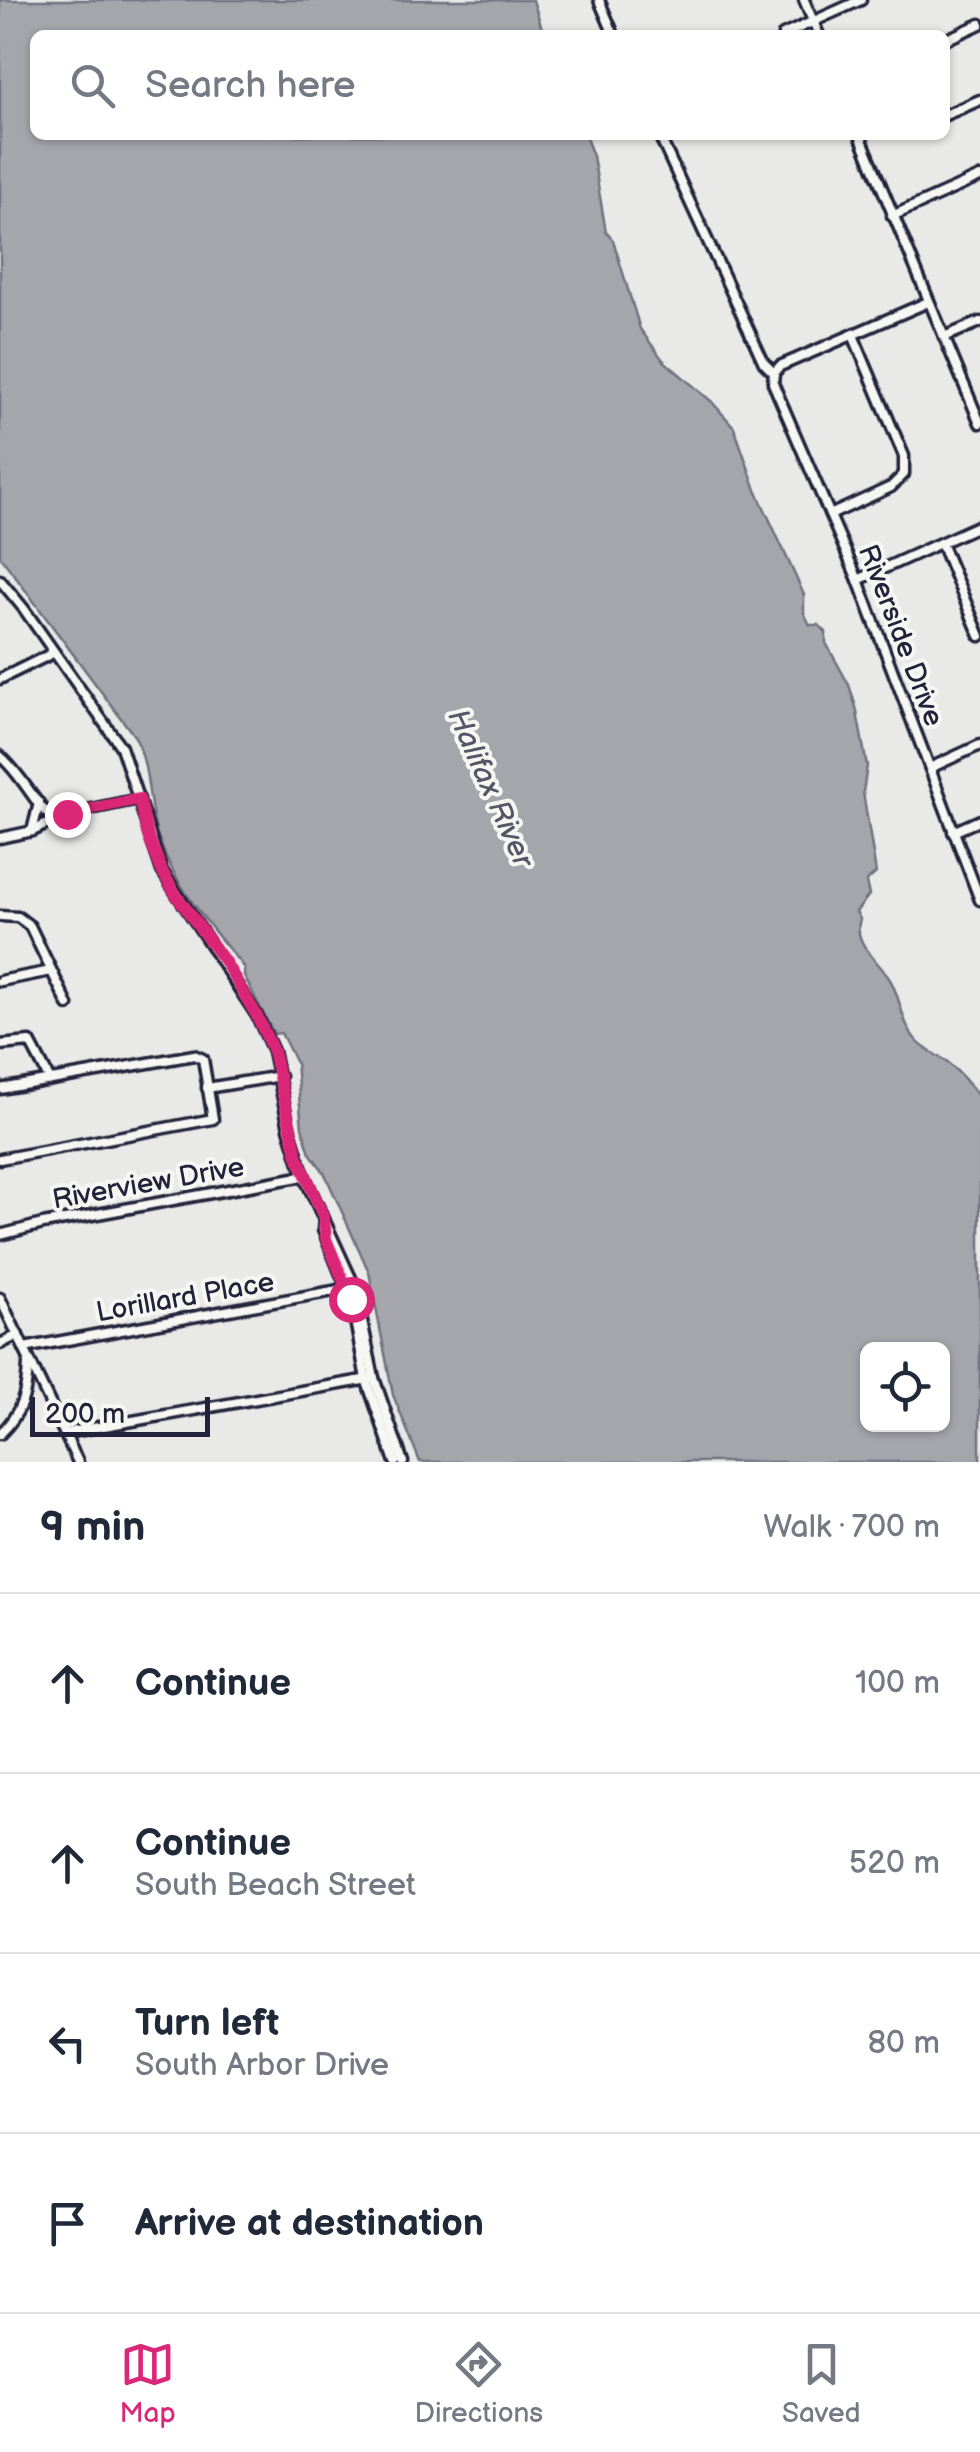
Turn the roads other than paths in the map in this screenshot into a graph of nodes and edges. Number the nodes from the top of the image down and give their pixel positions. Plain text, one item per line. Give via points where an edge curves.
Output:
1 (598, 0) edge
2 (804, 0) edge
3 (861, 0) edge
4 (813, 22) junction
5 (980, 24) edge
6 (612, 30) edge
7 (795, 30) edge
8 (817, 30) edge
9 (950, 38) edge
10 (980, 100) edge
11 (950, 114) edge
12 (662, 140) edge
13 (862, 140) edge
14 (980, 177) edge
15 (892, 216) junction
16 (928, 302) junction
17 (980, 322) edge
18 (854, 336) junction
19 (944, 338) junction
20 (777, 380) junction
21 (980, 423) edge
22 (830, 515) junction
23 (980, 525) edge
24 (940, 543) junction
25 (0, 580) edge
26 (858, 580) junction
27 (980, 636) edge
28 (53, 653) junction
29 (0, 678) edge
30 (980, 745) edge
31 (0, 756) edge
32 (930, 768) junction
33 (139, 799) junction
34 (40, 803) junction
35 (54, 820) junction
36 (980, 820) edge
37 (32, 832) junction
38 (953, 832) junction
39 (0, 838) edge
40 (980, 900) edge
41 (0, 916) edge
42 (51, 971) junction
43 (0, 981) edge
44 (68, 1005) dead end
45 (0, 1046) edge
46 (280, 1076) junction
47 (50, 1080) junction
48 (208, 1088) junction
49 (0, 1089) edge
50 (0, 1158) edge
51 (304, 1176) junction
52 (0, 1235) edge
53 (351, 1288) junction
54 (0, 1298) edge
55 (18, 1335) junction
56 (0, 1344) edge
57 (24, 1348) junction
58 (29, 1360) junction
59 (370, 1378) junction
60 (65, 1433) junction
61 (0, 1434) edge
62 (78, 1462) edge
63 (395, 1462) edge
64 (403, 1462) edge

1 - 6 street
2 - 4 street
3 - 4 street
4 - 7 street
4 - 8 street
5 - 9 street
10 - 11 street
12 - 20 street, Riverside Drive
13 - 15 street
14 - 15 street
15 - 16 street
16 - 18 street
16 - 19 street
17 - 19 street
18 - 20 street via 780,366
18 - 22 street via 904,456 904,474 891,487
19 - 21 street
20 - 22 street, Riverside Drive
22 - 26 street, Riverside Drive
23 - 24 street
24 - 26 street
24 - 27 street
25 - 28 street
26 - 32 street, Riverside Drive
28 - 29 street
28 - 33 street via 121,747
30 - 32 street
31 - 34 street
32 - 38 street, Riverside Drive
33 - 35 street
33 - 46 street via 162,871 257,1016
34 - 35 street
34 - 37 street
35 - 37 street
36 - 38 street
37 - 39 street
38 - 40 street, Riverside Drive
41 - 42 street via 18,916 30,926
42 - 43 street
42 - 44 street
45 - 47 street via 30,1042
46 - 48 street
46 - 51 street
47 - 48 street via 194,1055 203,1060
47 - 49 street
48 - 50 street via 213,1119
51 - 52 street, Riverview Drive
51 - 53 street
53 - 57 street, Lorillard Place
53 - 59 street
54 - 55 street
55 - 56 street
55 - 57 street
57 - 58 street
58 - 60 street
58 - 61 street via 21,1410
59 - 60 street
59 - 63 street
59 - 64 street
60 - 62 street

